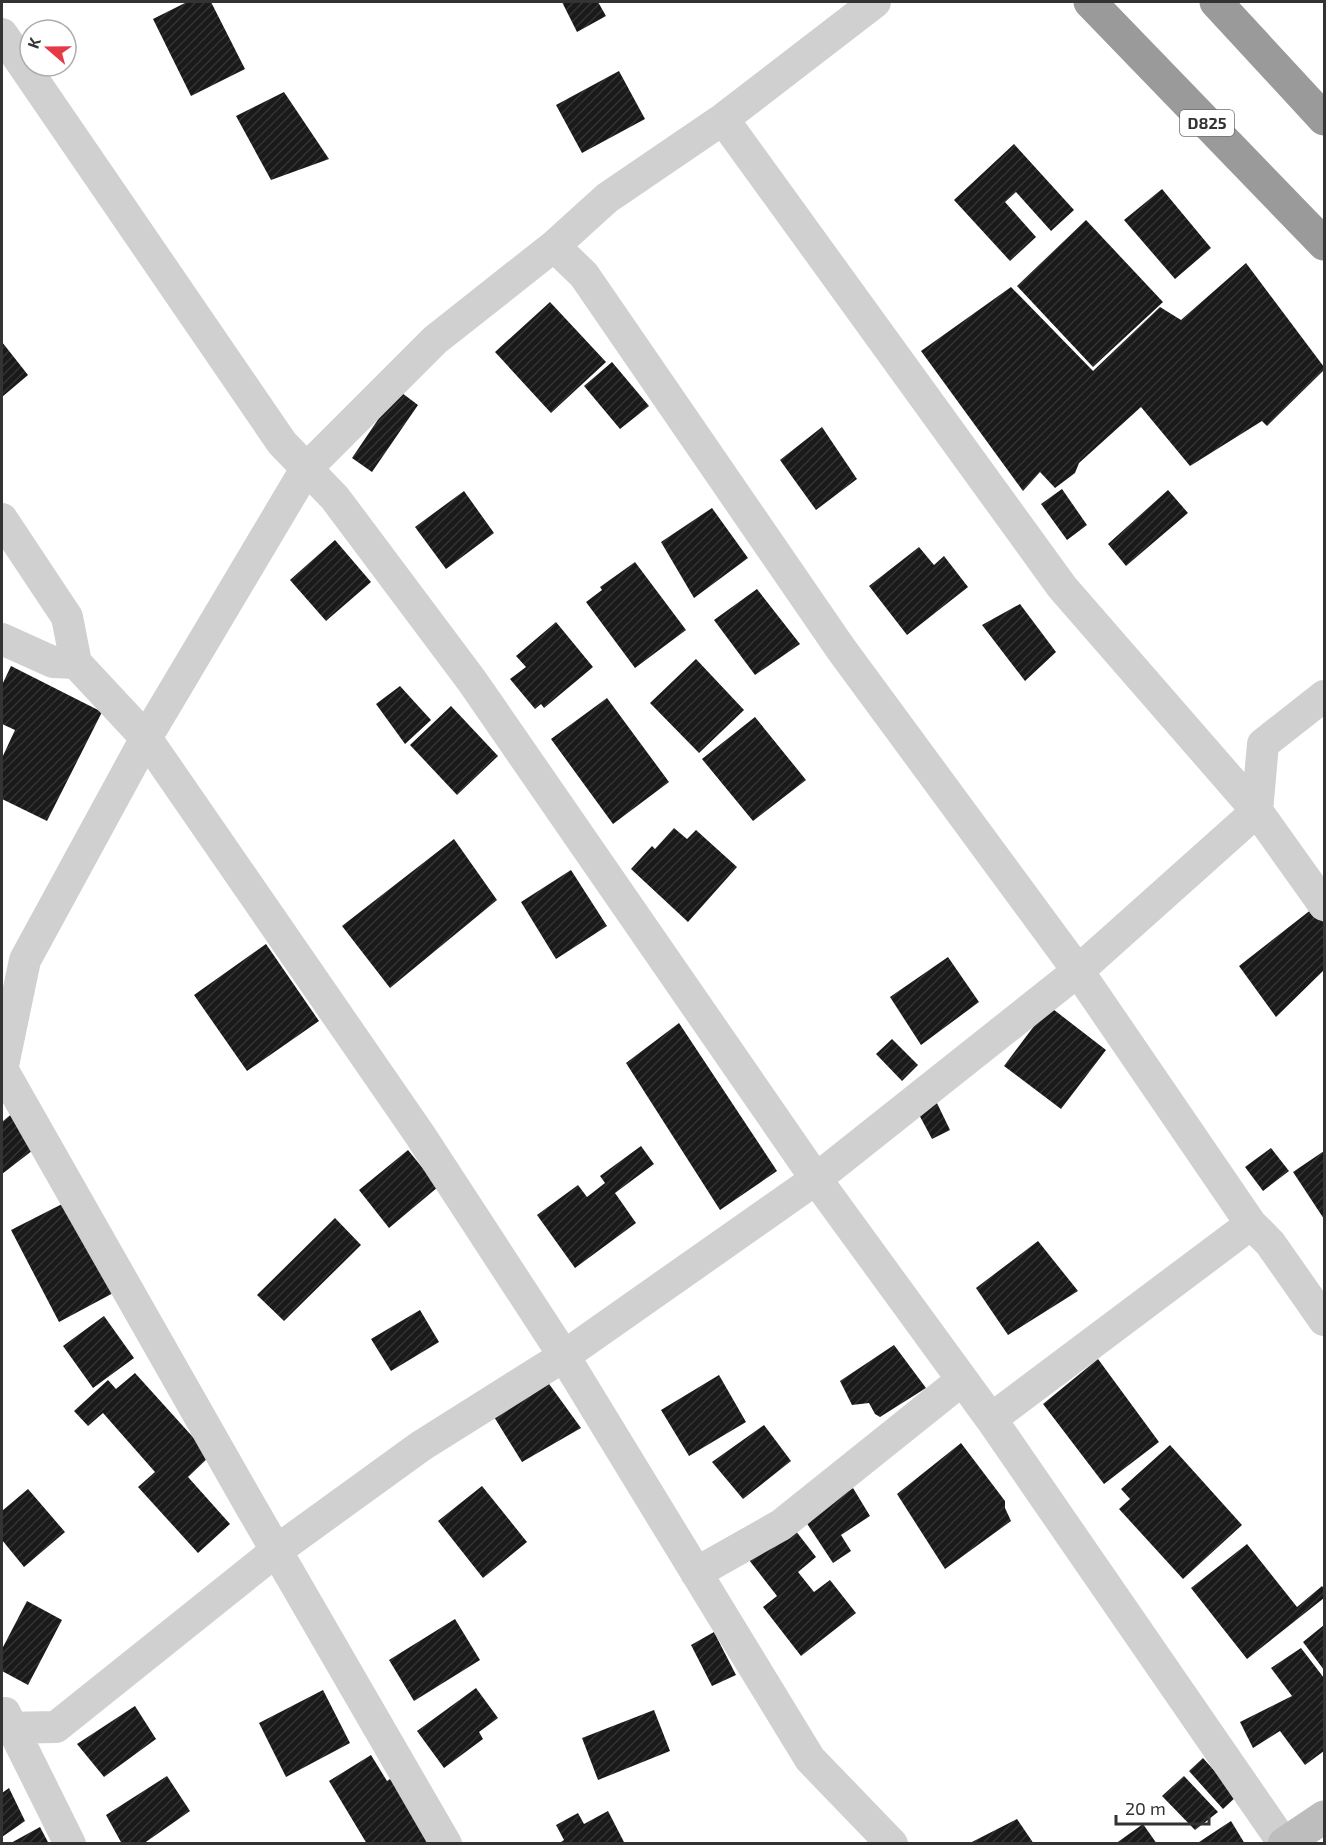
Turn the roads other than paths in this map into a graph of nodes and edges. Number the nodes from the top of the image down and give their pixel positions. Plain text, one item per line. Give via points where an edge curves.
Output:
1 (875, 2) edge
2 (1090, 2) edge
3 (1216, 2) edge
4 (2, 34) edge
5 (723, 119) junction
6 (1324, 119) edge
7 (1324, 244) edge
8 (554, 246) junction
9 (306, 469) junction
10 (2, 519) edge
11 (2, 639) edge
12 (76, 663) junction
13 (1324, 696) edge
14 (146, 738) junction
15 (1257, 811) junction
16 (1324, 905) edge
17 (1078, 971) junction
18 (2, 1069) edge
19 (816, 1179) junction
20 (1251, 1224) junction
21 (1324, 1320) edge
22 (564, 1356) junction
23 (962, 1380) junction
24 (991, 1419) junction
25 (276, 1551) junction
26 (696, 1573) junction
27 (5, 1721) edge
28 (1324, 1817) edge
29 (70, 1844) edge
30 (446, 1844) edge
31 (892, 1844) edge
32 (1284, 1844) edge

1 - 5 street
2 - 7 highway, D825
3 - 6 highway
4 - 9 street via 282,443
5 - 8 street via 607,198
5 - 15 street via 1062,587
8 - 9 street via 435,340
8 - 17 street via 584,275 841,649
9 - 14 street
9 - 19 street via 335,498 472,681
10 - 12 street via 67,617
11 - 12 street via 53,662
12 - 14 street
13 - 15 street via 1263,744
14 - 18 street via 25,960
14 - 22 street via 420,1135
15 - 16 street
15 - 17 street
17 - 19 street
17 - 20 street
18 - 25 street
19 - 22 street
19 - 23 street
20 - 21 street via 1270,1243
20 - 24 street
22 - 25 street via 421,1446
22 - 26 street
23 - 24 street
23 - 26 street via 781,1525
24 - 32 street
25 - 27 street via 56,1727
25 - 30 street
26 - 31 street via 810,1759
27 - 29 street
28 - 32 street

